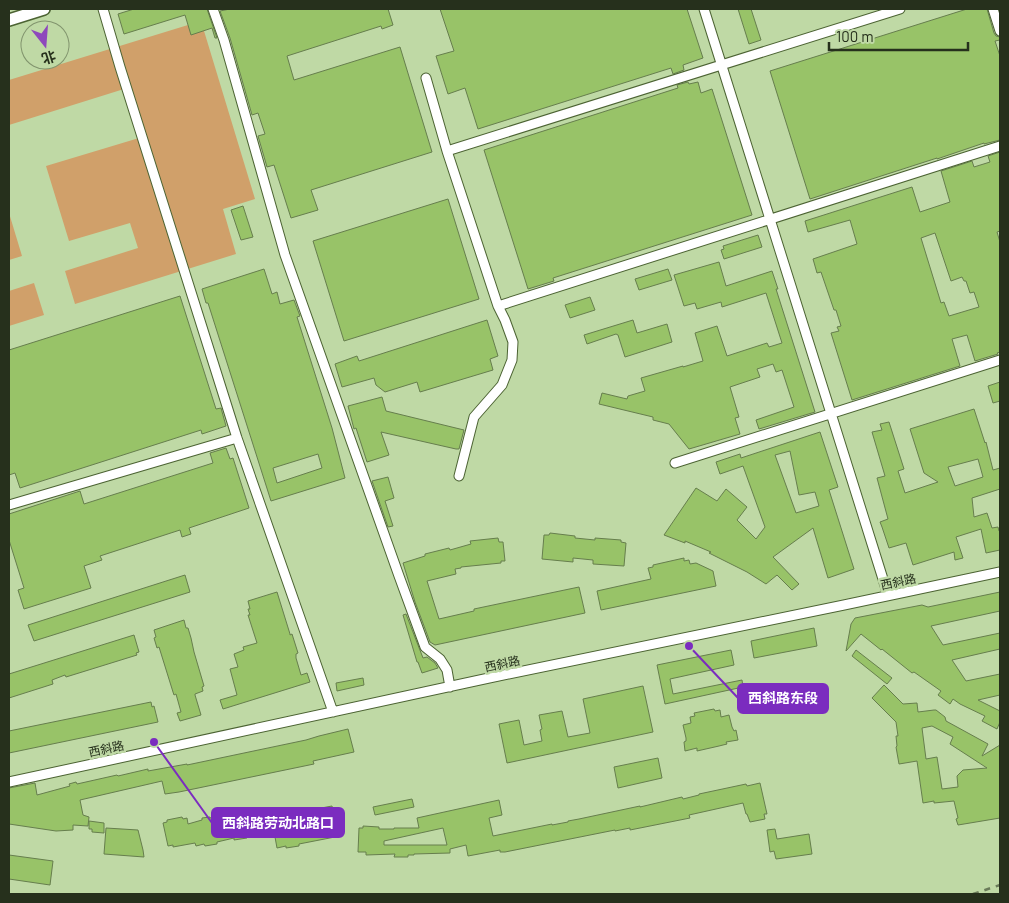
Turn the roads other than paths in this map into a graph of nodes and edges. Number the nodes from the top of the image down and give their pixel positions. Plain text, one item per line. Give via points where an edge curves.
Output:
1 (44, 9) edge
2 (103, 9) edge
3 (214, 9) edge
4 (704, 9) edge
5 (900, 9) edge
6 (993, 9) edge
7 (9, 20) edge
8 (1000, 31) edge
9 (722, 65) junction
10 (426, 78) dead end
11 (1000, 146) edge
12 (447, 151) junction
13 (770, 219) junction
14 (498, 306) junction
15 (1000, 360) edge
16 (832, 414) junction
17 (237, 438) junction
18 (675, 463) dead end
19 (459, 476) dead end
20 (9, 505) edge
21 (1000, 572) edge
22 (888, 595) junction
23 (450, 687) junction
24 (333, 712) junction
25 (9, 782) edge

1 - 7 main road
2 - 17 street
3 - 23 street via 285,255 425,647 440,660
4 - 9 street
5 - 9 street
6 - 8 street
9 - 12 street
9 - 13 street
10 - 12 street
11 - 13 street
12 - 14 street
13 - 14 street
13 - 16 street
14 - 19 street via 513,342 512,360 502,385 474,417
15 - 16 street
16 - 18 street
16 - 22 street
17 - 20 street
17 - 24 street
21 - 22 street, 西斜路
22 - 23 street, 西斜路
23 - 24 street, 西斜路
24 - 25 street, 西斜路

